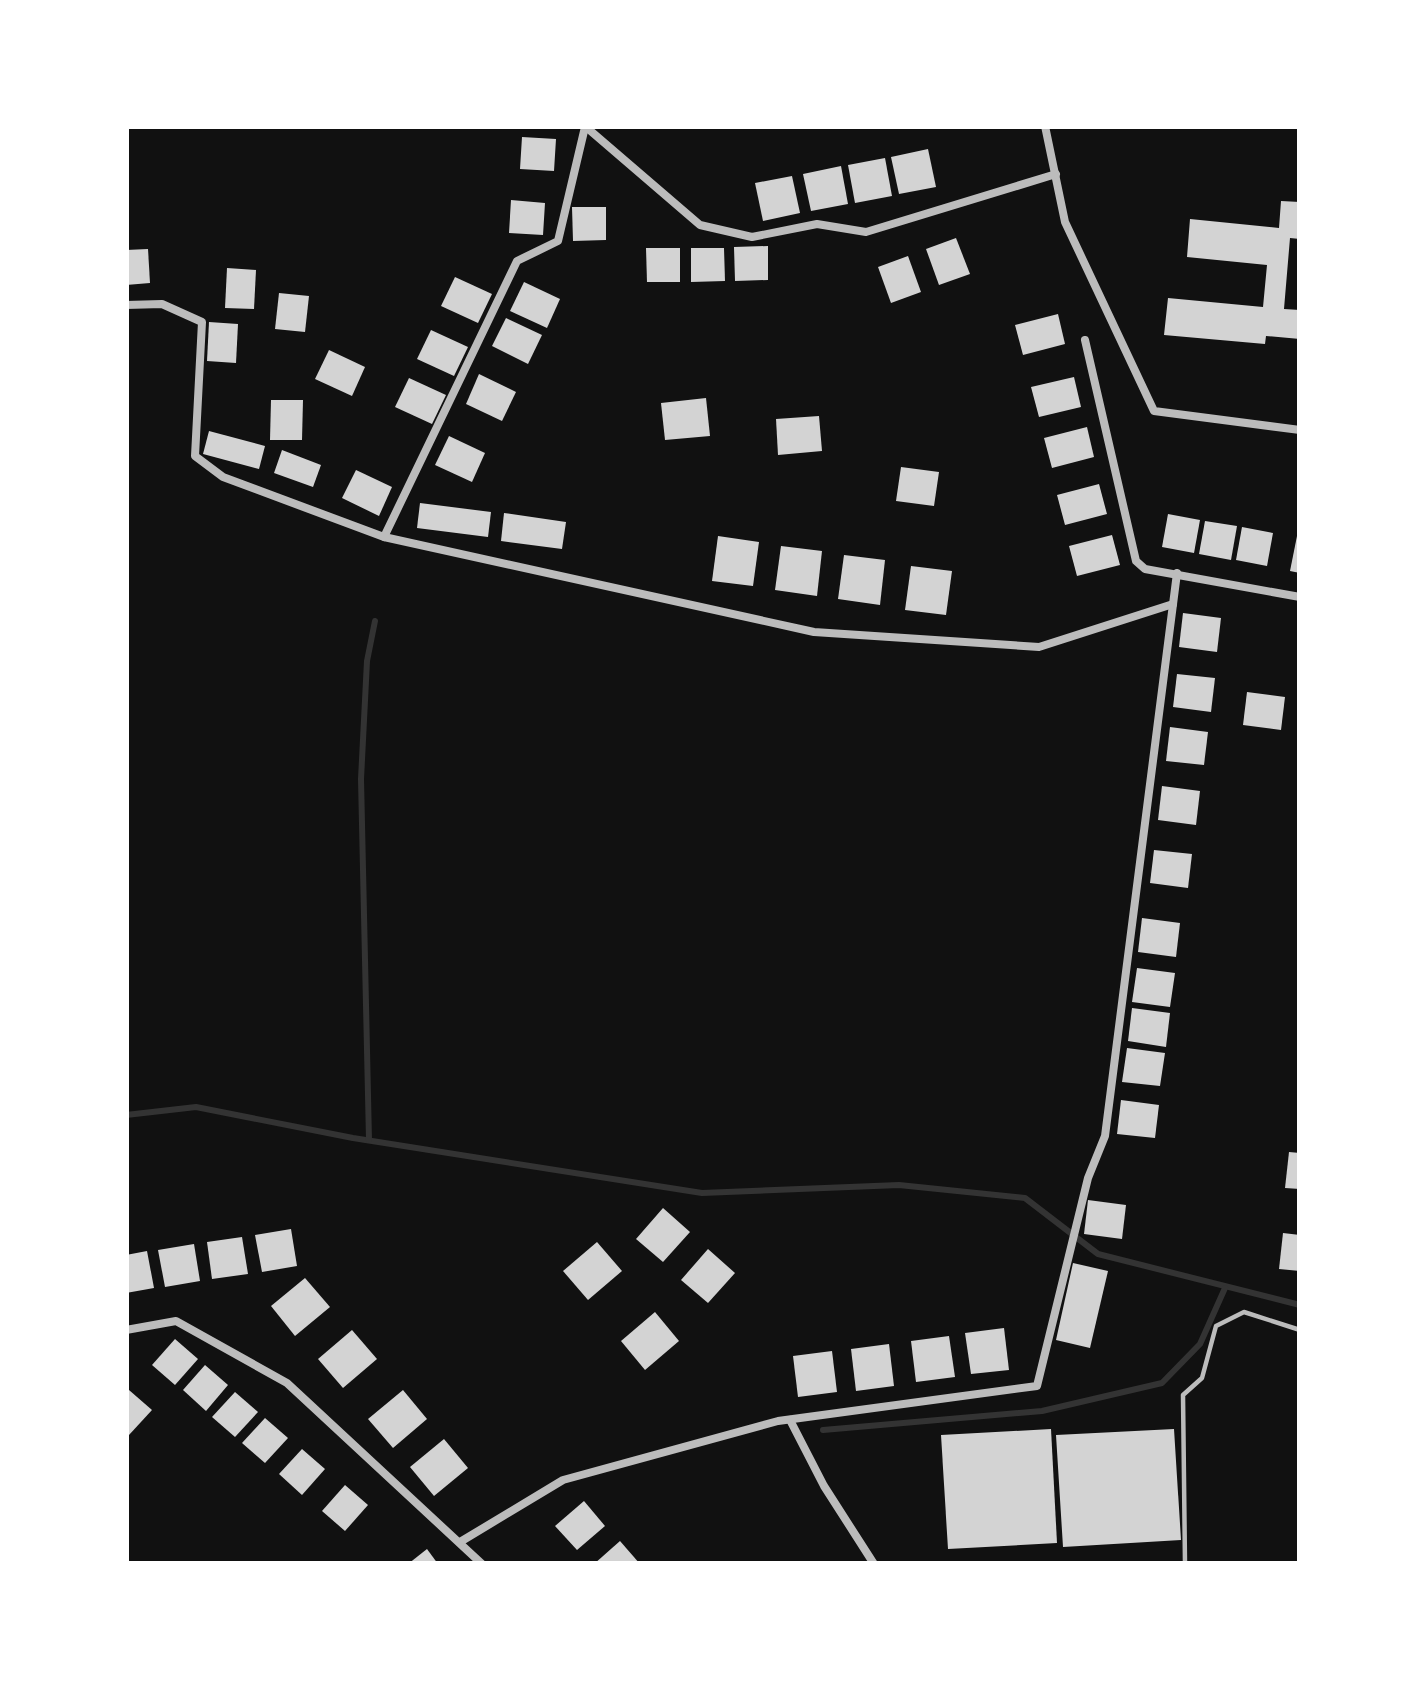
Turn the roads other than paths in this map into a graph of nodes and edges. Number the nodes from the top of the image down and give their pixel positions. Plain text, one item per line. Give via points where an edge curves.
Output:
1 (586, 126) edge
2 (1046, 126) edge
3 (1056, 174) junction
4 (126, 305) edge
5 (1084, 340) dead end
6 (1300, 430) edge
7 (384, 537) junction
8 (1177, 573) junction
9 (1300, 597) edge
10 (1173, 604) junction
11 (126, 1330) edge
12 (1300, 1330) edge
13 (790, 1420) junction
14 (460, 1542) junction
15 (482, 1564) edge
16 (874, 1564) edge
17 (1185, 1564) edge

1 - 3 street via 700,225 752,237 817,224 866,232
1 - 7 street via 558,241 517,261
2 - 3 street
3 - 6 street via 1065,223 1154,411
4 - 7 street via 162,304 202,322 195,457 223,477
5 - 8 street via 1136,562
7 - 10 street via 814,632 1039,647
8 - 9 street
8 - 10 street
10 - 13 street via 1105,1136 1037,1385
11 - 14 street via 176,1321 287,1383
12 - 17 lane via 1244,1312 1216,1326 1202,1378 1183,1395
13 - 14 street via 563,1480
13 - 16 street
14 - 15 street

